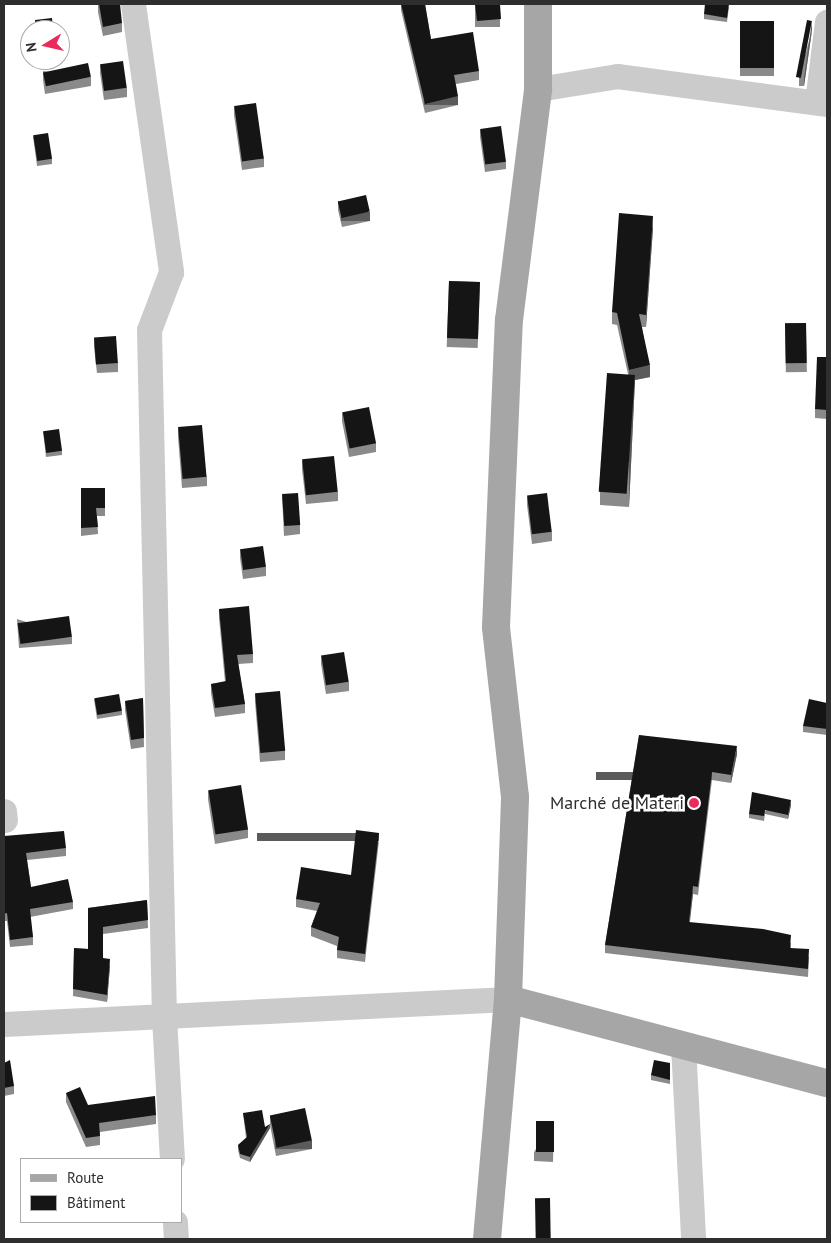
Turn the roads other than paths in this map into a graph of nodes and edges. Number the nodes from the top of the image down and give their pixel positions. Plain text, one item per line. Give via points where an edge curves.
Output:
1 (133, 4) edge
2 (538, 4) edge
3 (827, 22) edge
4 (538, 89) junction
5 (822, 103) edge
6 (508, 999) junction
7 (164, 1017) junction
8 (4, 1024) edge
9 (684, 1045) junction
10 (827, 1083) edge
11 (172, 1158) edge
12 (175, 1223) edge
13 (176, 1239) edge
14 (487, 1239) edge
15 (693, 1239) edge

1 - 7 street via 171,272 150,330
2 - 4 main road
3 - 5 street
4 - 5 street via 617,76
4 - 6 main road via 509,320 496,627 515,797
6 - 7 street
6 - 9 main road
6 - 14 main road
7 - 8 street
7 - 11 street
9 - 10 main road
9 - 15 street
12 - 13 street

